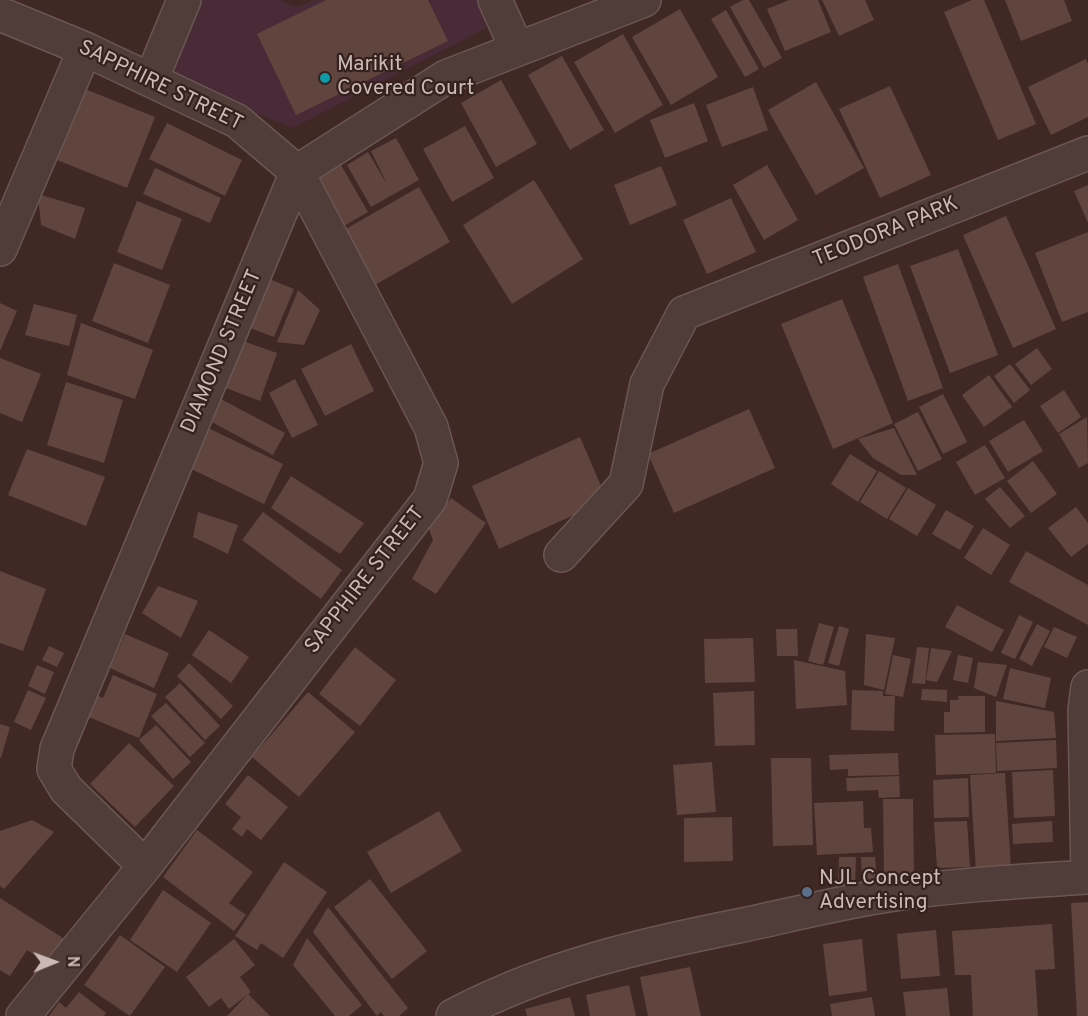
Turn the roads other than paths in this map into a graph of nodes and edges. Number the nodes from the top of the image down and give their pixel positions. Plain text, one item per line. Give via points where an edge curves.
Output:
1 (184, 0) edge
2 (495, 0) edge
3 (629, 3) edge
4 (0, 14) edge
5 (85, 49) junction
6 (517, 49) junction
7 (151, 80) junction
8 (1088, 153) edge
9 (297, 172) junction
10 (0, 249) edge
11 (561, 555) dead end
12 (1088, 687) edge
13 (145, 866) junction
14 (1088, 877) edge
15 (22, 1016) edge
16 (453, 1016) edge

1 - 7 street
2 - 6 street
3 - 6 street
4 - 5 street, SAPPHIRE STREET
5 - 7 street, SAPPHIRE STREET
5 - 10 street
6 - 9 street via 446,77
7 - 9 street, SAPPHIRE STREET via 237,121
8 - 11 street, TEODORA PARK via 684,314 647,384 626,484
9 - 13 street, DIAMOND STREET via 57,748 54,770 66,789
9 - 13 street, SAPPHIRE STREET via 431,428 441,464 430,499
12 - 14 street
13 - 15 street, SAPPHIRE STREET
14 - 16 street via 899,893 701,933 547,973

